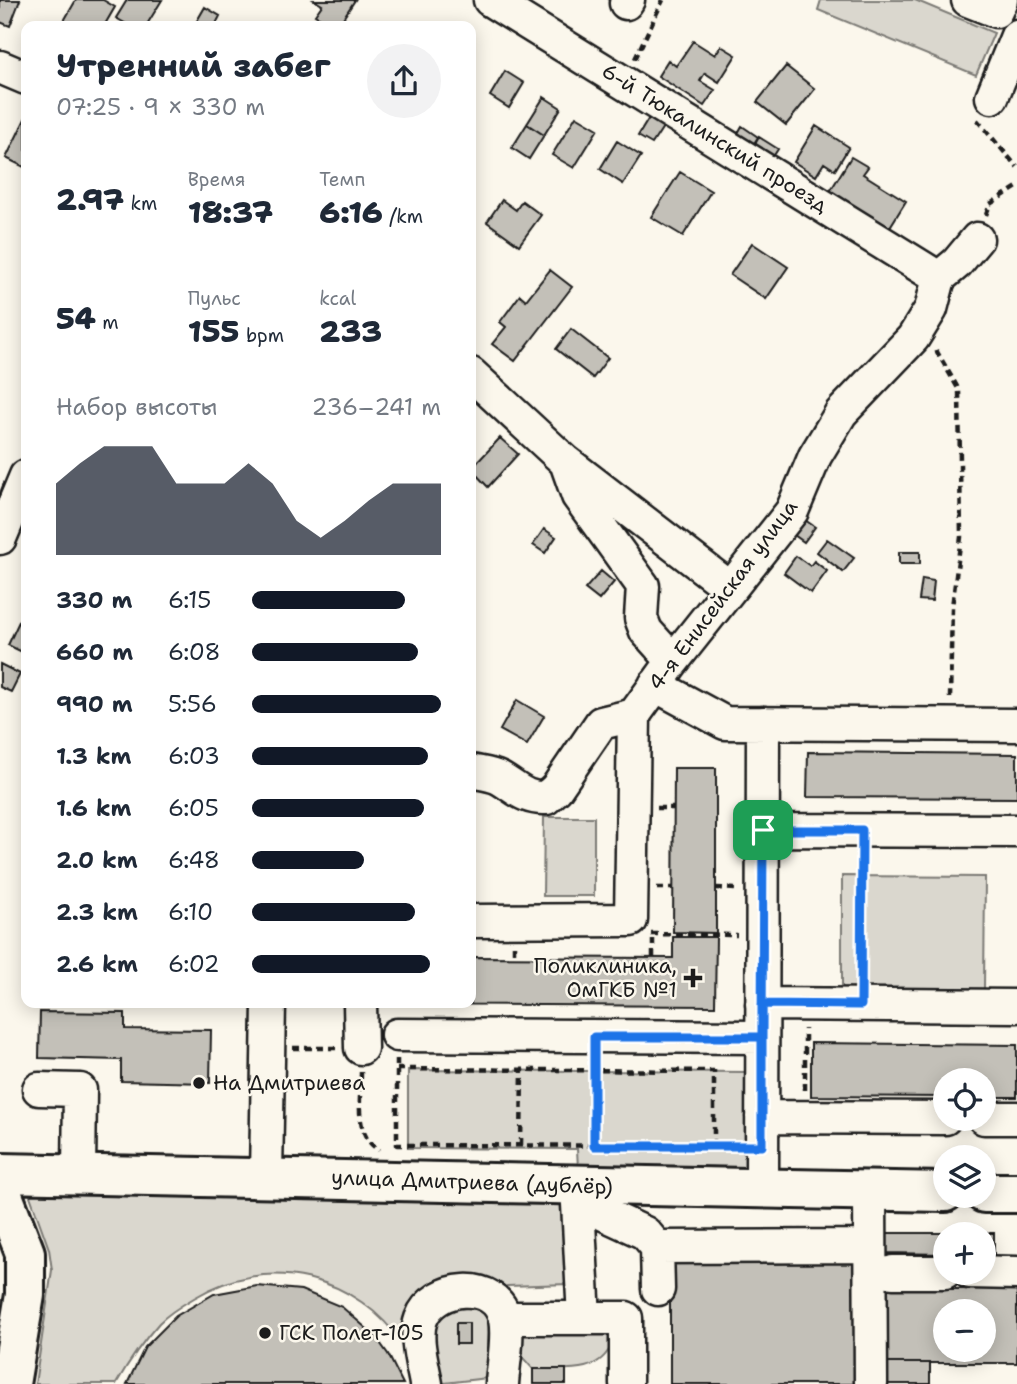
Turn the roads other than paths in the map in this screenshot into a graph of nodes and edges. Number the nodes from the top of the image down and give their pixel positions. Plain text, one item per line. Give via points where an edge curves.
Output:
1 (490, 0) edge
2 (1017, 36) edge
3 (0, 66) edge
4 (21, 76) edge
5 (992, 97) dead end
6 (977, 239) road end
7 (939, 278) junction
8 (476, 379) edge
9 (566, 462) junction
10 (0, 466) edge
11 (21, 475) edge
12 (21, 489) edge
13 (0, 538) edge
14 (730, 588) junction
15 (664, 673) junction
16 (634, 716) junction
17 (763, 723) junction
18 (1017, 725) edge
19 (476, 772) edge
20 (763, 830) junction
21 (1017, 831) edge
22 (476, 921) edge
23 (762, 1004) junction
24 (1017, 1006) edge
25 (268, 1008) edge
26 (360, 1008) edge
27 (397, 1035) road end
28 (762, 1037) junction
29 (361, 1048) road end
30 (39, 1089) dead end
31 (996, 1118) edge
32 (1017, 1118) edge
33 (933, 1119) edge
34 (762, 1132) junction
35 (79, 1172) junction
36 (0, 1173) edge
37 (267, 1176) junction
38 (0, 1188) edge
39 (762, 1189) junction
40 (575, 1190) junction
41 (870, 1191) junction
42 (933, 1192) edge
43 (996, 1193) edge
44 (1017, 1193) edge
45 (657, 1247) junction
46 (870, 1247) junction
47 (893, 1272) dead end
48 (933, 1272) edge
49 (996, 1272) edge
50 (1017, 1272) edge
51 (658, 1289) dead end
52 (505, 1318) junction
53 (584, 1318) junction
54 (10, 1384) edge
55 (426, 1384) edge
56 (502, 1384) edge
57 (626, 1384) edge
58 (870, 1384) edge

1 - 7 street, 6-й Тюкалинский проезд
2 - 5 street
3 - 4 street
6 - 7 street, 4-я Енисейская улица
7 - 14 street, 4-я Енисейская улица via 924,324 841,414 815,456 792,511
8 - 9 street
9 - 14 street
9 - 15 street via 578,496 643,586 641,618
10 - 11 street
12 - 13 street
14 - 15 street, 4-я Енисейская улица
15 - 16 street, 4-я Енисейская улица
15 - 17 street via 725,723
16 - 19 street via 601,723 546,799 533,799 515,792 498,777
16 - 22 street via 631,920
17 - 18 street
17 - 20 street
20 - 21 street
20 - 23 street
23 - 24 street
23 - 28 street
25 - 37 street via 254,1063
26 - 29 street
27 - 28 street
28 - 34 street
30 - 35 street via 80,1090
31 - 32 street
33 - 34 street
34 - 39 street
35 - 36 main road, улица Дмитриева (дублёр)
35 - 37 main road, улица Дмитриева (дублёр)
37 - 40 main road, улица Дмитриева (дублёр)
38 - 54 main road via 25,1253 25,1295
39 - 40 main road, улица Дмитриева (дублёр)
39 - 41 main road, улица Дмитриева (дублёр)
40 - 45 street via 645,1233
40 - 53 street
41 - 42 main road, улица Дмитриева (дублёр)
41 - 46 street
43 - 44 main road
45 - 46 street
45 - 51 street
46 - 58 street
47 - 48 street
49 - 50 street
52 - 53 street
52 - 55 street via 493,1299 473,1290 452,1291 434,1300 421,1319
52 - 56 street
53 - 57 street via 626,1318

